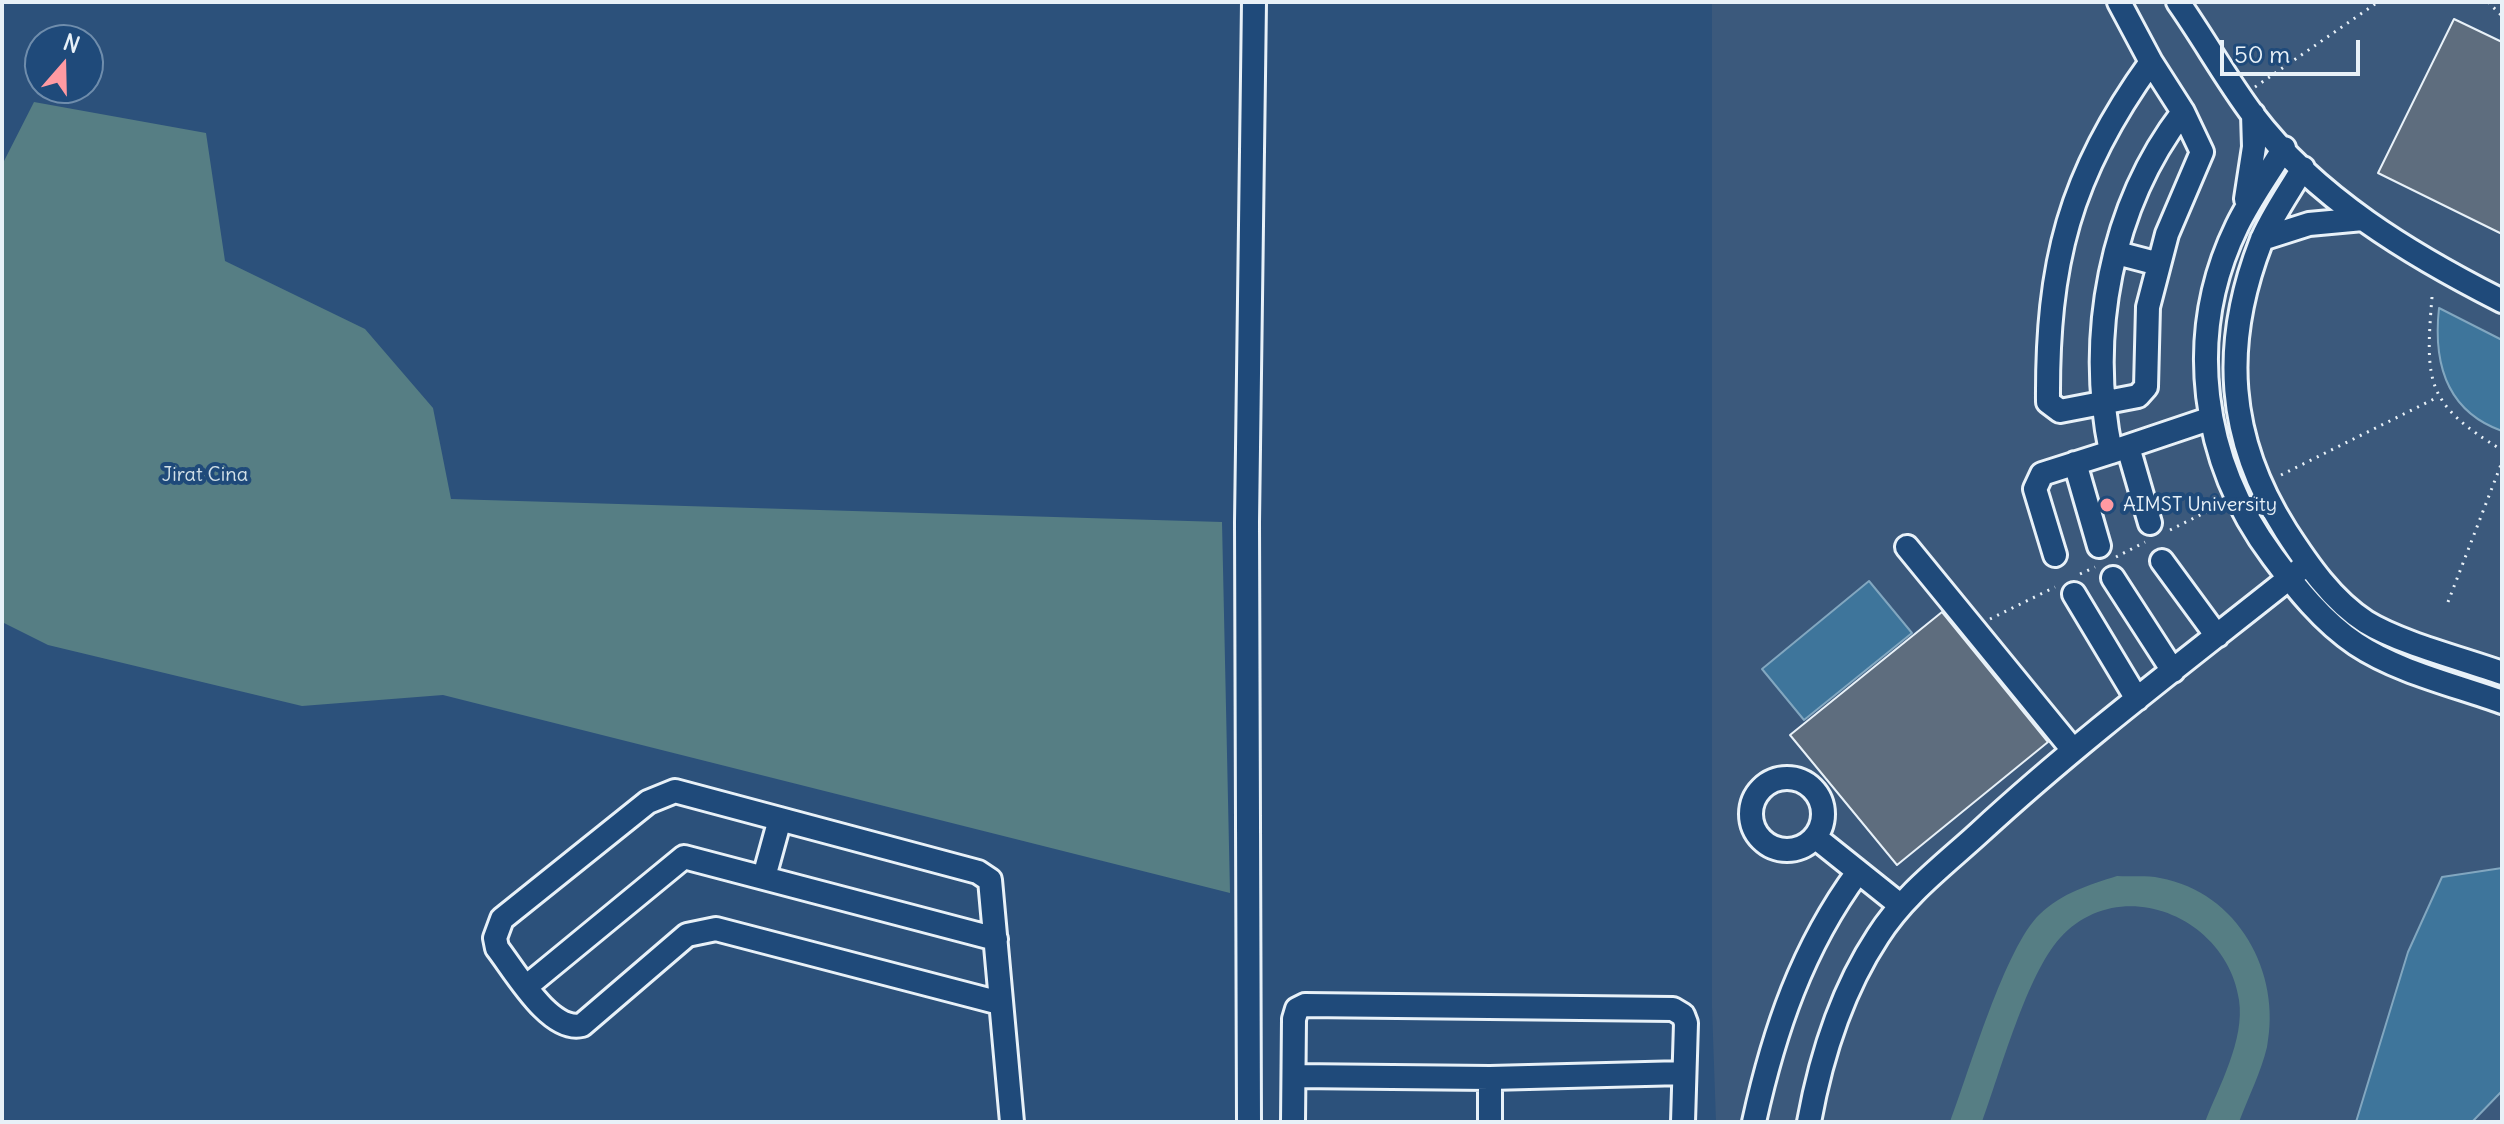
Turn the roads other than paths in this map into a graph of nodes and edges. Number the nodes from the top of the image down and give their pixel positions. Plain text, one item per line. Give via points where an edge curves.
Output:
1 (1254, 2) edge
2 (2119, 2) edge
3 (2178, 2) edge
4 (2151, 62) junction
5 (2248, 105) junction
6 (2183, 112) junction
7 (2284, 148) junction
8 (2303, 168) junction
9 (2363, 219) junction
10 (2237, 227) junction
11 (2262, 239) junction
12 (2117, 253) junction
13 (2159, 264) junction
14 (2502, 301) edge
15 (2101, 402) junction
16 (2209, 419) junction
17 (2120, 449) junction
18 (2075, 463) junction
19 (2156, 531) road end
20 (1907, 547) dead end
21 (2055, 555) dead end
22 (2162, 561) dead end
23 (2307, 564) junction
24 (2289, 578) junction
25 (2066, 587) road end
26 (2217, 636) junction
27 (2173, 671) junction
28 (2502, 673) edge
29 (2137, 699) junction
30 (2502, 702) edge
31 (2073, 750) junction
32 (780, 819) junction
33 (1815, 837) dead end
34 (1858, 872) junction
35 (764, 877) junction
36 (1900, 905) junction
37 (996, 939) junction
38 (527, 986) junction
39 (1000, 1003) junction
40 (1684, 1073) junction
41 (1295, 1076) junction
42 (1490, 1078) junction
43 (1012, 1122) edge
44 (1249, 1122) edge
45 (1293, 1122) edge
46 (1490, 1122) edge
47 (1683, 1122) edge
48 (1754, 1122) edge
49 (1809, 1122) edge

1 - 44 street via 1247,522
2 - 4 street
3 - 5 street
4 - 6 street
4 - 15 street via 2115,112 2087,168 2064,235 2053,291 2048,402 2060,411
5 - 7 street
5 - 10 street via 2251,187
6 - 12 street via 2151,161
6 - 13 street via 2202,152
7 - 8 street
7 - 10 street
8 - 9 street
8 - 11 street
9 - 11 street via 2309,224
9 - 14 street via 2432,266
10 - 16 street via 2209,315
11 - 23 street via 2242,313 2233,374 2238,414 2260,485
12 - 13 street
12 - 15 street via 2100,331
13 - 15 street via 2148,307 2146,387 2138,396
15 - 17 street
16 - 17 street
16 - 24 street via 2235,498
17 - 18 street
17 - 19 street
18 - 21 street via 2042,474 2035,489
18 - 27 street via 2105,562
20 - 31 street
22 - 26 street
23 - 24 street
23 - 28 street via 2368,623
24 - 26 street
24 - 30 street via 2358,645
25 - 29 street
26 - 27 street
27 - 29 street
29 - 31 street
31 - 36 street
32 - 35 street
32 - 37 street via 985,875 990,880
32 - 38 street via 675,791 648,802 502,919 497,948
33 - 34 street
34 - 36 street
34 - 48 street via 1830,910 1799,971 1772,1047
35 - 37 street
35 - 38 street via 684,857
36 - 49 street via 1846,995 1826,1048
37 - 39 street
38 - 39 street via 553,1020 571,1028 582,1025 687,935 716,929
39 - 43 street
40 - 41 street via 1686,1023 1673,1009 1305,1005 1294,1019
40 - 42 street
40 - 47 street
41 - 42 street
41 - 45 street
42 - 46 street

